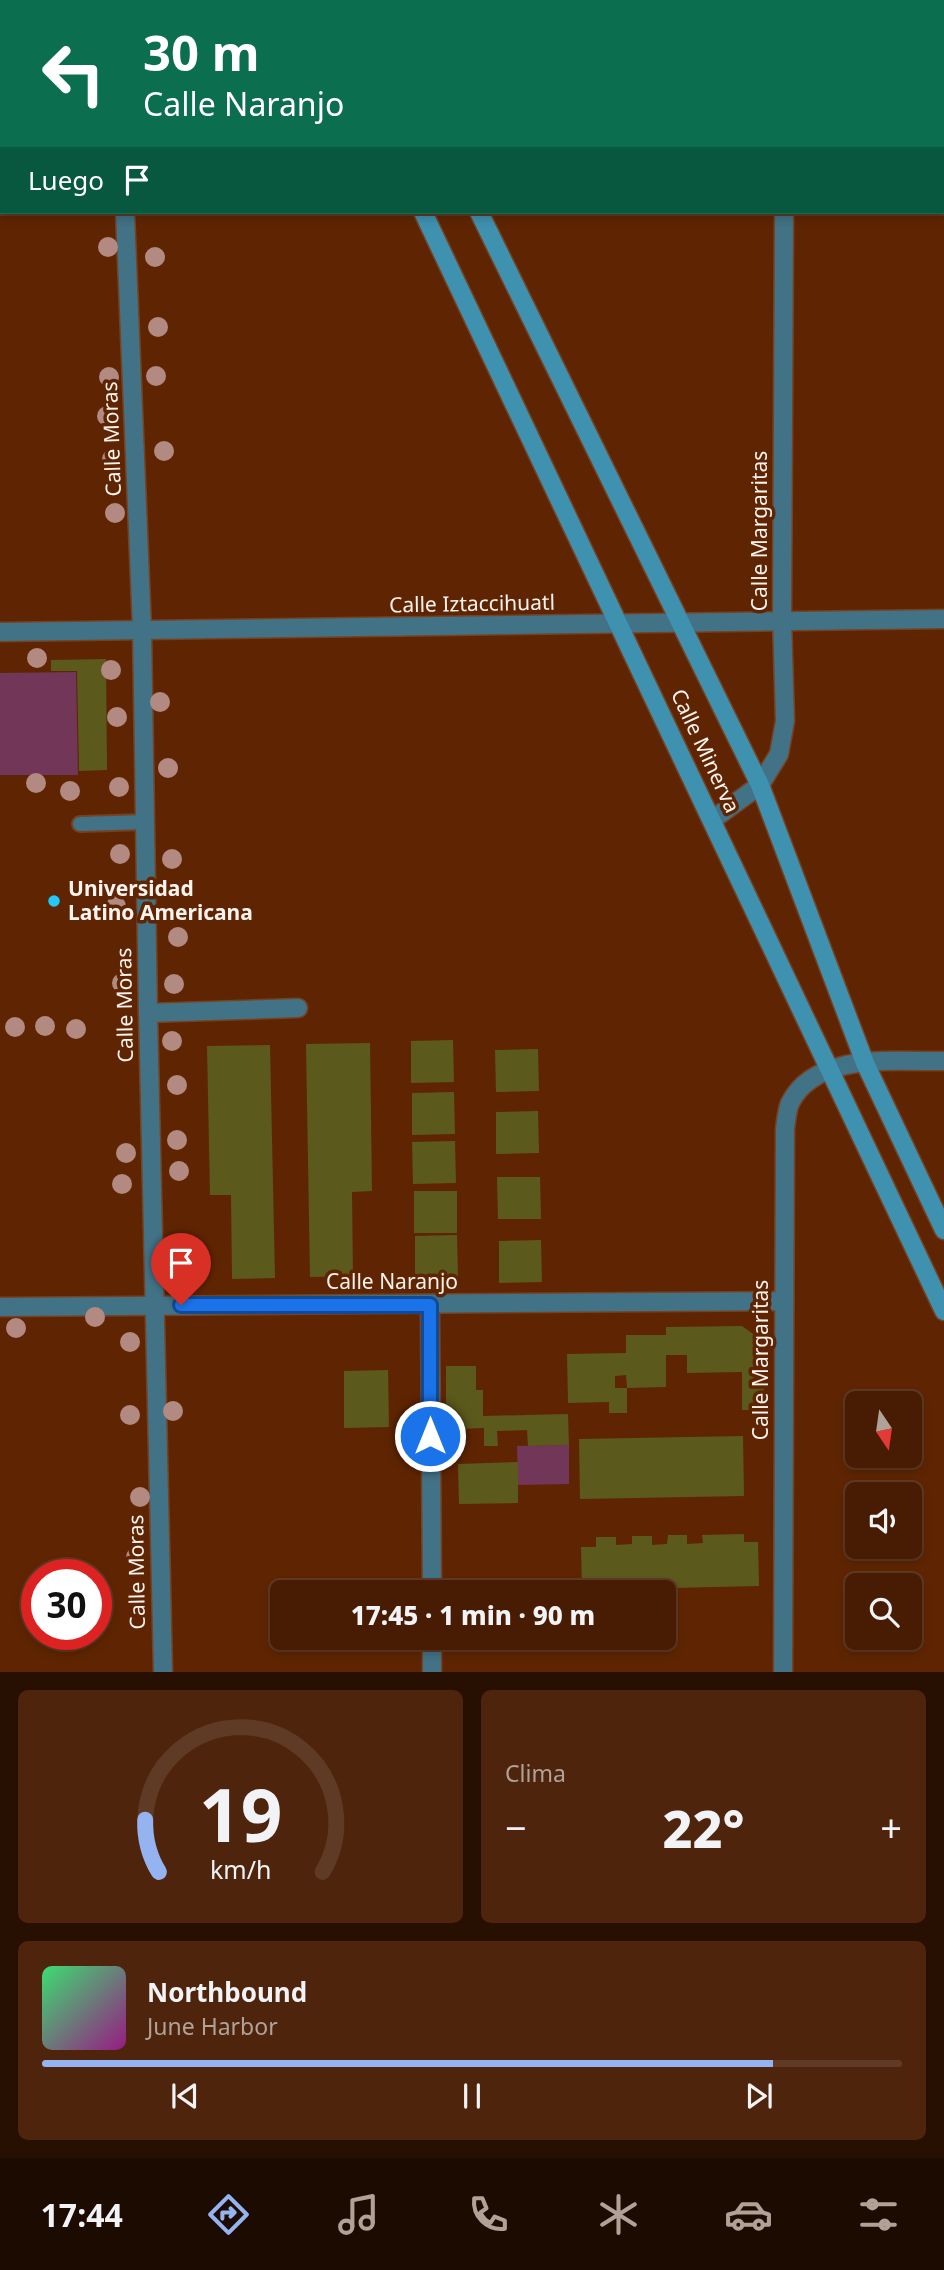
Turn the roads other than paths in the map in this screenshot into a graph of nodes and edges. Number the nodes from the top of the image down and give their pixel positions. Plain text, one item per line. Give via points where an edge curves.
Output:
1 (125, 214) edge
2 (424, 214) edge
3 (480, 214) edge
4 (784, 214) edge
5 (782, 619) junction
6 (944, 619) edge
7 (682, 621) junction
8 (620, 625) junction
9 (142, 629) junction
10 (0, 632) edge
11 (760, 785) junction
12 (712, 820) junction
13 (145, 822) junction
14 (79, 824) dead end
15 (298, 1008) dead end
16 (148, 1013) junction
17 (944, 1060) edge
18 (865, 1063) junction
19 (830, 1068) junction
20 (944, 1230) edge
21 (785, 1301) junction
22 (153, 1305) junction
23 (430, 1305) junction
24 (0, 1307) edge
25 (944, 1311) edge
26 (432, 1580) edge
27 (432, 1650) edge
28 (163, 1671) edge
29 (432, 1671) edge
30 (783, 1671) edge

1 - 9 street, Calle Moras
2 - 8 street, Calle Minerva
3 - 7 street, Calle Minerva
4 - 5 street, Calle Margaritas
5 - 6 street, Calle Iztaccihuatl
5 - 7 street, Calle Iztaccihuatl
5 - 11 street, Calle Margaritas via 785,721 779,754
7 - 8 street, Calle Iztaccihuatl
7 - 11 street, Calle Minerva
8 - 9 street, Calle Iztaccihuatl
8 - 12 street, Calle Minerva
9 - 10 street, Calle Iztaccihuatl
9 - 13 street, Calle Moras
11 - 12 street, Calle Margaritas
11 - 18 street, Calle Minerva
12 - 19 street, Calle Minerva
13 - 14 lane
13 - 16 street, Calle Moras
15 - 16 street
16 - 22 street, Calle Moras
17 - 18 street
18 - 19 street
18 - 20 street, Calle Minerva
19 - 21 street, Calle Margaritas via 804,1082 789,1104
19 - 25 street, Calle Minerva
21 - 23 street, Calle Naranjo
21 - 30 street, Calle Margaritas
22 - 23 street, Calle Naranjo
22 - 24 street, Calle Naranjo
22 - 28 street, Calle Moras
23 - 26 street
27 - 29 street

